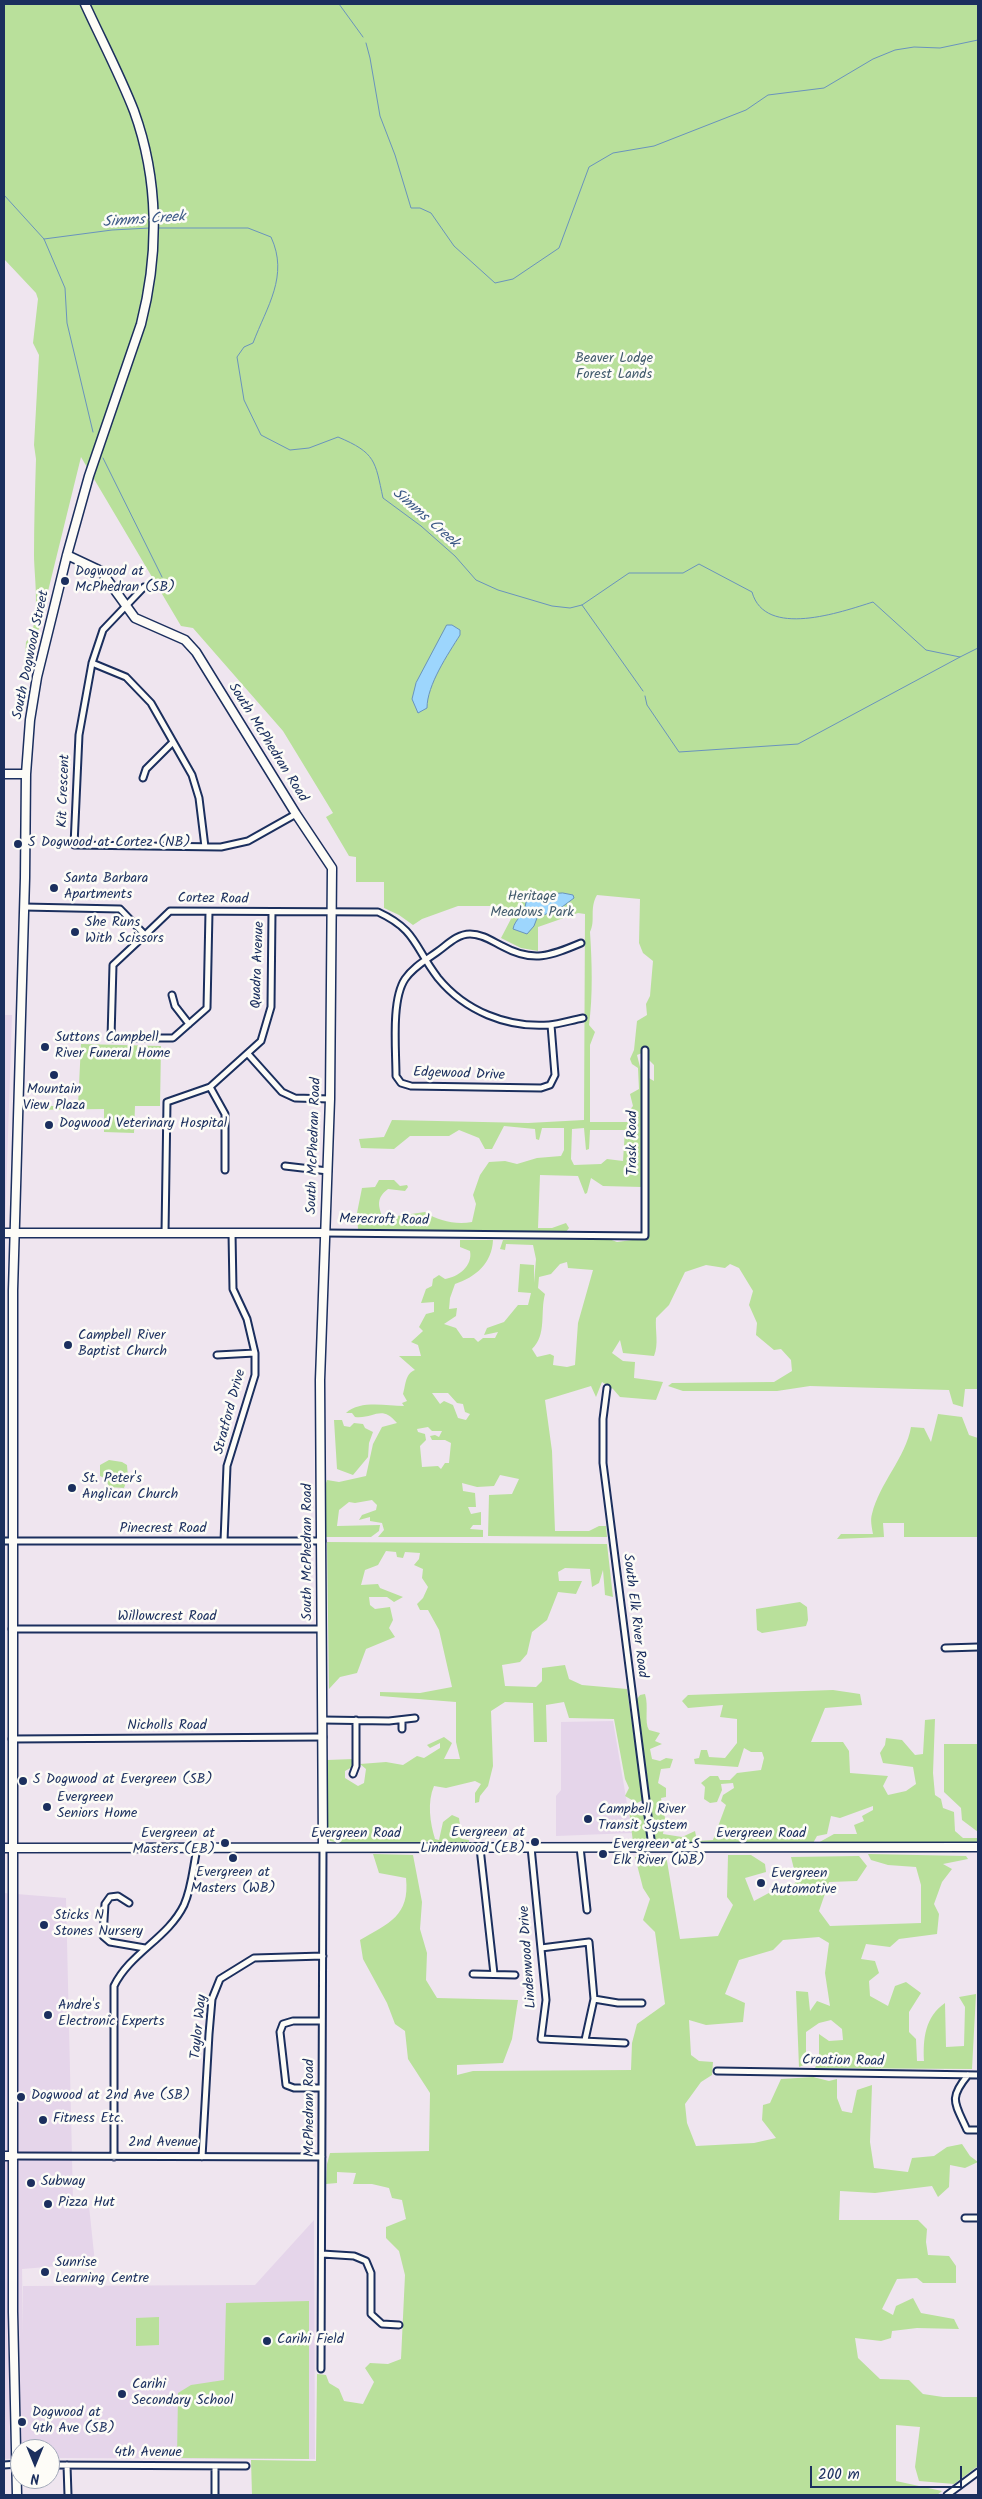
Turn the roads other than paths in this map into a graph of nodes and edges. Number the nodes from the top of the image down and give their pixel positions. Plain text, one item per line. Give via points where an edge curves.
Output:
1 (85, 4) edge
2 (66, 555) junction
3 (144, 587) dead end
4 (126, 606) junction
5 (92, 663) junction
6 (174, 742) junction
7 (4, 774) edge
8 (26, 774) junction
9 (143, 778) dead end
10 (296, 814) junction
11 (205, 847) junction
12 (24, 907) junction
13 (209, 912) junction
14 (272, 912) junction
15 (332, 913) junction
16 (145, 935) junction
17 (581, 944) dead end
18 (426, 960) junction
19 (172, 995) dead end
20 (583, 1018) dead end
21 (189, 1024) junction
22 (551, 1025) junction
23 (645, 1050) dead end
24 (248, 1054) junction
25 (210, 1088) junction
26 (330, 1099) junction
27 (285, 1166) dead end
28 (225, 1170) dead end
29 (328, 1171) junction
30 (4, 1233) edge
31 (14, 1233) junction
32 (165, 1233) junction
33 (232, 1233) junction
34 (324, 1233) junction
35 (645, 1236) joint
36 (254, 1353) junction
37 (217, 1355) dead end
38 (607, 1388) dead end
39 (8, 1541) edge
40 (224, 1541) junction
41 (322, 1541) junction
42 (12, 1629) junction
43 (322, 1629) junction
44 (978, 1647) edge
45 (944, 1648) dead end
46 (415, 1718) dead end
47 (323, 1720) junction
48 (356, 1720) junction
49 (402, 1720) junction
50 (402, 1729) dead end
51 (323, 1737) junction
52 (12, 1739) junction
53 (352, 1774) dead end
54 (580, 1847) junction
55 (652, 1847) junction
56 (4, 1848) edge
57 (14, 1848) junction
58 (196, 1848) junction
59 (323, 1848) junction
60 (480, 1848) junction
61 (530, 1848) junction
62 (978, 1848) edge
63 (129, 1903) dead end
64 (587, 1910) dead end
65 (145, 1948) junction
66 (541, 1948) junction
67 (323, 1956) junction
68 (473, 1974) dead end
69 (494, 1974) junction
70 (515, 1975) dead end
71 (594, 1999) junction
72 (642, 2003) dead end
73 (322, 2021) junction
74 (585, 2040) junction
75 (626, 2042) dead end
76 (717, 2071) dead end
77 (968, 2075) junction
78 (978, 2075) edge
79 (322, 2088) junction
80 (978, 2130) edge
81 (4, 2156) edge
82 (14, 2156) junction
83 (114, 2157) junction
84 (202, 2157) junction
85 (322, 2157) junction
86 (965, 2218) dead end
87 (978, 2218) edge
88 (322, 2254) junction
89 (399, 2325) dead end
90 (322, 2369) dead end
91 (17, 2439) edge
92 (60, 2466) edge
93 (67, 2466) junction
94 (215, 2466) junction
95 (246, 2466) dead end
96 (978, 2472) edge
97 (68, 2495) edge
98 (215, 2495) edge
99 (947, 2495) edge

1 - 2 street, South Dogwood Street via 138,123 154,208 153,266 142,324 89,476
2 - 4 street, South McPhedran Road via 101,571
2 - 8 street, South Dogwood Street via 37,677
3 - 4 street, Kit Crescent
4 - 5 street, Kit Crescent via 103,630
4 - 10 street, South McPhedran Road via 135,618 185,640 196,652
5 - 6 street via 126,677 151,703
5 - 11 street, Kit Crescent via 79,735 74,845
6 - 9 street via 146,769
6 - 11 street via 192,775 199,798
7 - 8 street
8 - 12 street, South Dogwood Street
10 - 11 street, Kit Crescent via 248,841
10 - 15 street, South McPhedran Road via 332,868
12 - 16 street via 120,909
12 - 31 street, South Dogwood Street
13 - 14 street, Cortez Road
13 - 16 street, Cortez Road via 170,911
13 - 21 street via 207,1008
14 - 15 street, Cortez Road
14 - 24 street, Quadra Avenue via 271,1007 261,1041
15 - 18 street, Cortez Road via 378,912 397,921 410,933
15 - 26 street, South McPhedran Road
16 - 21 street, Cortez Road via 113,965 111,1038 173,1038
17 - 18 street, Edgewood Drive via 549,956 531,957 470,934 458,936
18 - 22 street, Cortez Road via 457,997 478,1011 502,1021
18 - 22 street, Edgewood Drive via 405,980 398,995 396,1076 401,1083 411,1086 532,1088 550,1085 554,1075
19 - 21 street via 175,1006
20 - 22 street, Cortez Road
23 - 35 street, Trask Road
24 - 25 street, Quadra Avenue
24 - 26 street via 282,1092 295,1098
25 - 28 street via 225,1114
25 - 32 street, Quadra Avenue via 167,1102
26 - 29 street, South McPhedran Road
27 - 29 street
29 - 34 street, South McPhedran Road
30 - 31 street, Merecroft Road
31 - 32 street, Merecroft Road
31 - 39 street, South Dogwood Street
32 - 33 street, Merecroft Road
33 - 34 street, Merecroft Road
33 - 36 street, Stratford Drive via 233,1289 247,1319
34 - 35 street, Merecroft Road
34 - 41 street, South McPhedran Road via 320,1380
36 - 37 street
36 - 40 street, Stratford Drive via 255,1375 227,1466
38 - 55 street, South Elk River Road via 602,1419 603,1463
39 - 40 street, Pinecrest Road
39 - 42 street, South Dogwood Street
40 - 41 street, Pinecrest Road
41 - 43 street, South McPhedran Road
42 - 43 street, Willowcrest Road
42 - 52 street, South Dogwood Street
43 - 47 street, South McPhedran Road
44 - 45 street
46 - 49 street
47 - 48 street
47 - 51 street, South McPhedran Road
48 - 49 street
48 - 53 street via 356,1766
49 - 50 street
51 - 52 street, Nicholls Road
51 - 59 street, South McPhedran Road
52 - 57 street, South Dogwood Street
54 - 55 street, Evergreen Road
54 - 61 street, Evergreen Road
54 - 64 street
55 - 62 street, Evergreen Road
56 - 57 street, Evergreen Road
57 - 58 street, Evergreen Road
57 - 82 street, South Dogwood Street
58 - 59 street, Evergreen Road
58 - 65 street via 190,1887 183,1906
59 - 60 street, Evergreen Road
59 - 67 street, McPhedran Road
60 - 61 street, Evergreen Road
60 - 69 street
61 - 66 street, Lindenwood Drive
63 - 65 street via 118,1896 104,1904 103,1936 110,1942
65 - 83 street via 121,1971 114,1986
66 - 71 street via 589,1942
66 - 74 street, Lindenwood Drive via 546,2000 541,2039
67 - 73 street, McPhedran Road
67 - 84 street, Taylor Way via 254,1958 220,1979 212,1999 208,2034
68 - 69 street
69 - 70 street
71 - 72 street
71 - 74 street
73 - 79 street, McPhedran Road
73 - 79 street via 293,2021 283,2024 280,2032 286,2085
74 - 75 street, Lindenwood Drive
76 - 77 street, Croation Road
77 - 78 street, Croation Road
77 - 80 street via 956,2090 955,2103 967,2130
79 - 85 street, McPhedran Road
81 - 82 street, 2nd Avenue
82 - 83 street, 2nd Avenue
82 - 91 street, South Dogwood Street
83 - 84 street, 2nd Avenue
84 - 85 street, 2nd Avenue
85 - 88 street, McPhedran Road
86 - 87 street
88 - 89 street via 354,2256 366,2261 370,2273 371,2314 382,2324
88 - 90 street, McPhedran Road
92 - 93 street, 4th Avenue
93 - 94 street, 4th Avenue
93 - 97 street
94 - 95 street, 4th Avenue
94 - 98 street
96 - 99 street

